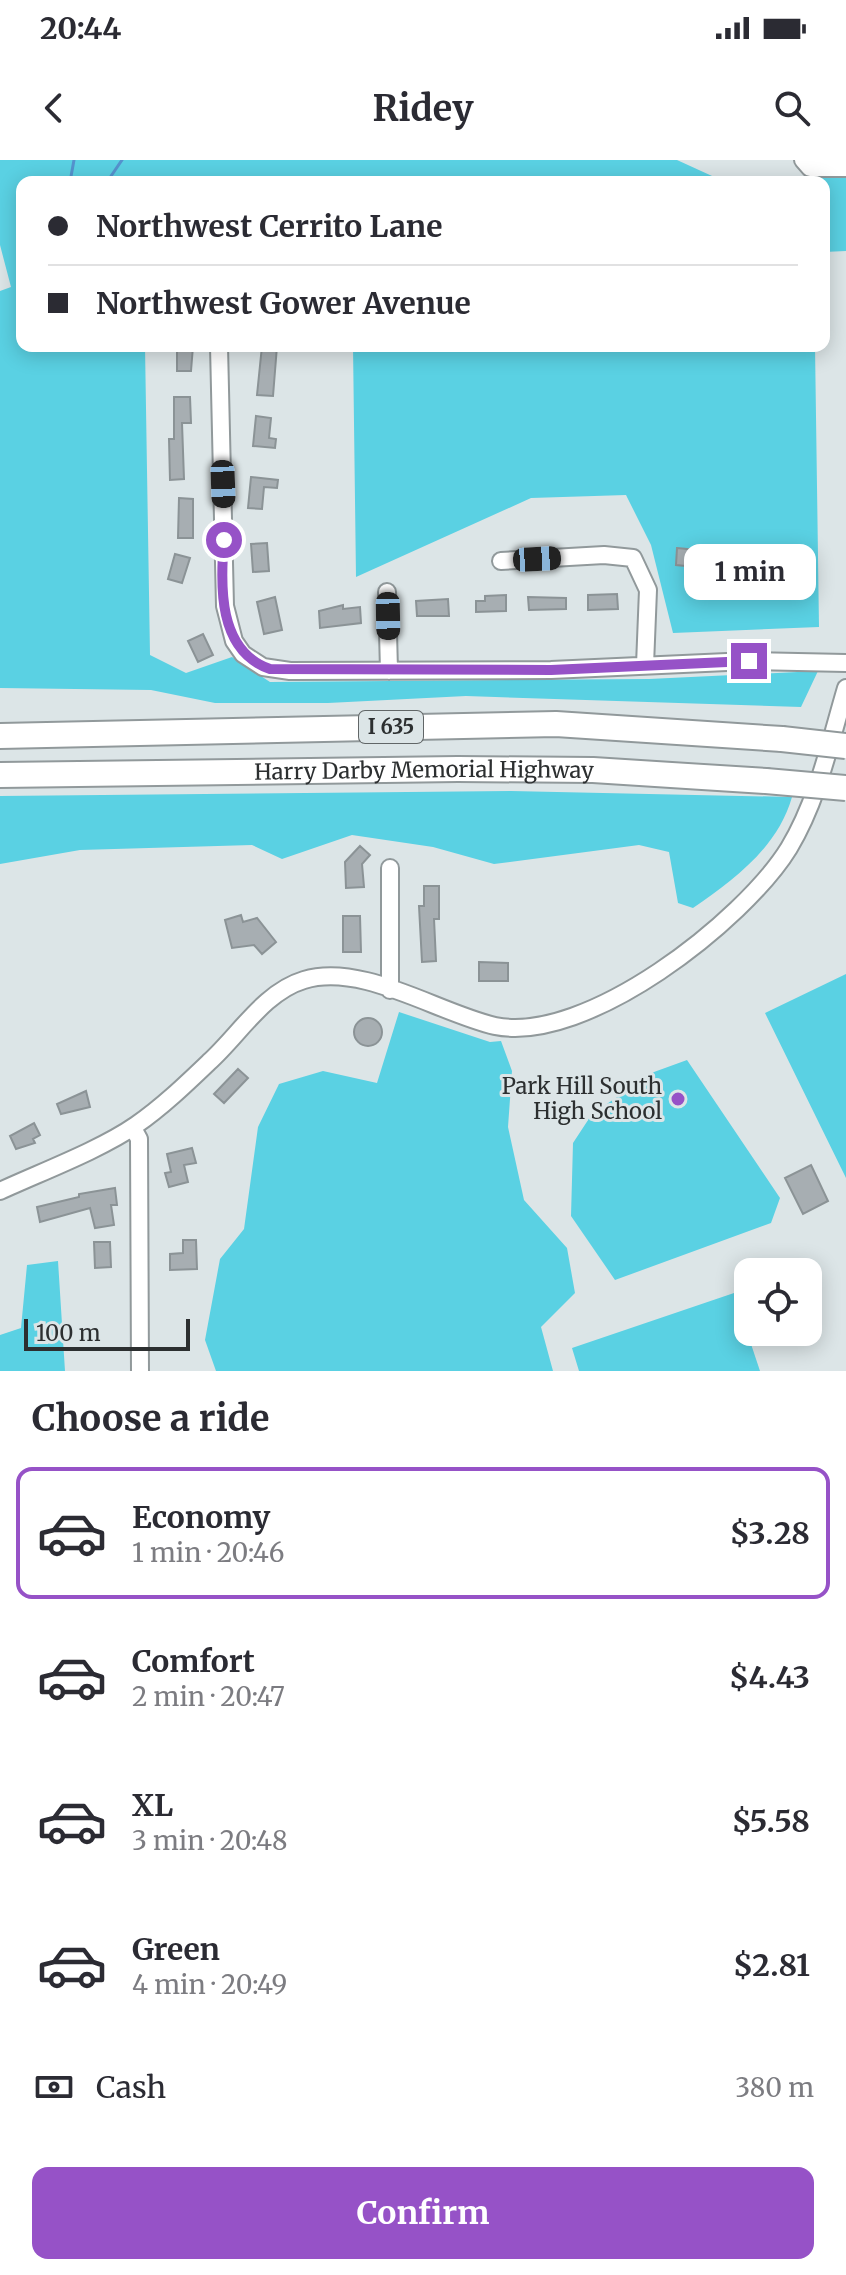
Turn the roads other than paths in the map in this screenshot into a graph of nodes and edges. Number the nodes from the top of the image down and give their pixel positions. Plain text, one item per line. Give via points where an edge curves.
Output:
1 (803, 160) edge
2 (846, 168) edge
3 (219, 352) edge
4 (501, 561) dead end
5 (387, 592) dead end
6 (846, 663) edge
7 (645, 665) junction
8 (389, 671) junction
9 (846, 688) edge
10 (0, 736) edge
11 (846, 746) edge
12 (0, 775) edge
13 (846, 788) edge
14 (390, 868) dead end
15 (390, 990) junction
16 (133, 1128) junction
17 (0, 1191) edge
18 (140, 1371) edge

1 - 2 street via 810,168
3 - 8 street via 222,584 234,641 248,659 279,671
4 - 7 street via 633,558 648,590
5 - 8 street
6 - 7 street
7 - 8 street
9 - 15 street via 813,796 789,848 736,910 686,953 584,1013 525,1027 468,1019
10 - 11 highway, Harry Darby Memorial Highway / I 635, bridge via 556,724
12 - 13 highway, Harry Darby Memorial Highway / I 635, bridge via 593,770
14 - 15 street
15 - 16 street via 329,976 288,986
16 - 17 street
16 - 18 street via 139,1139

